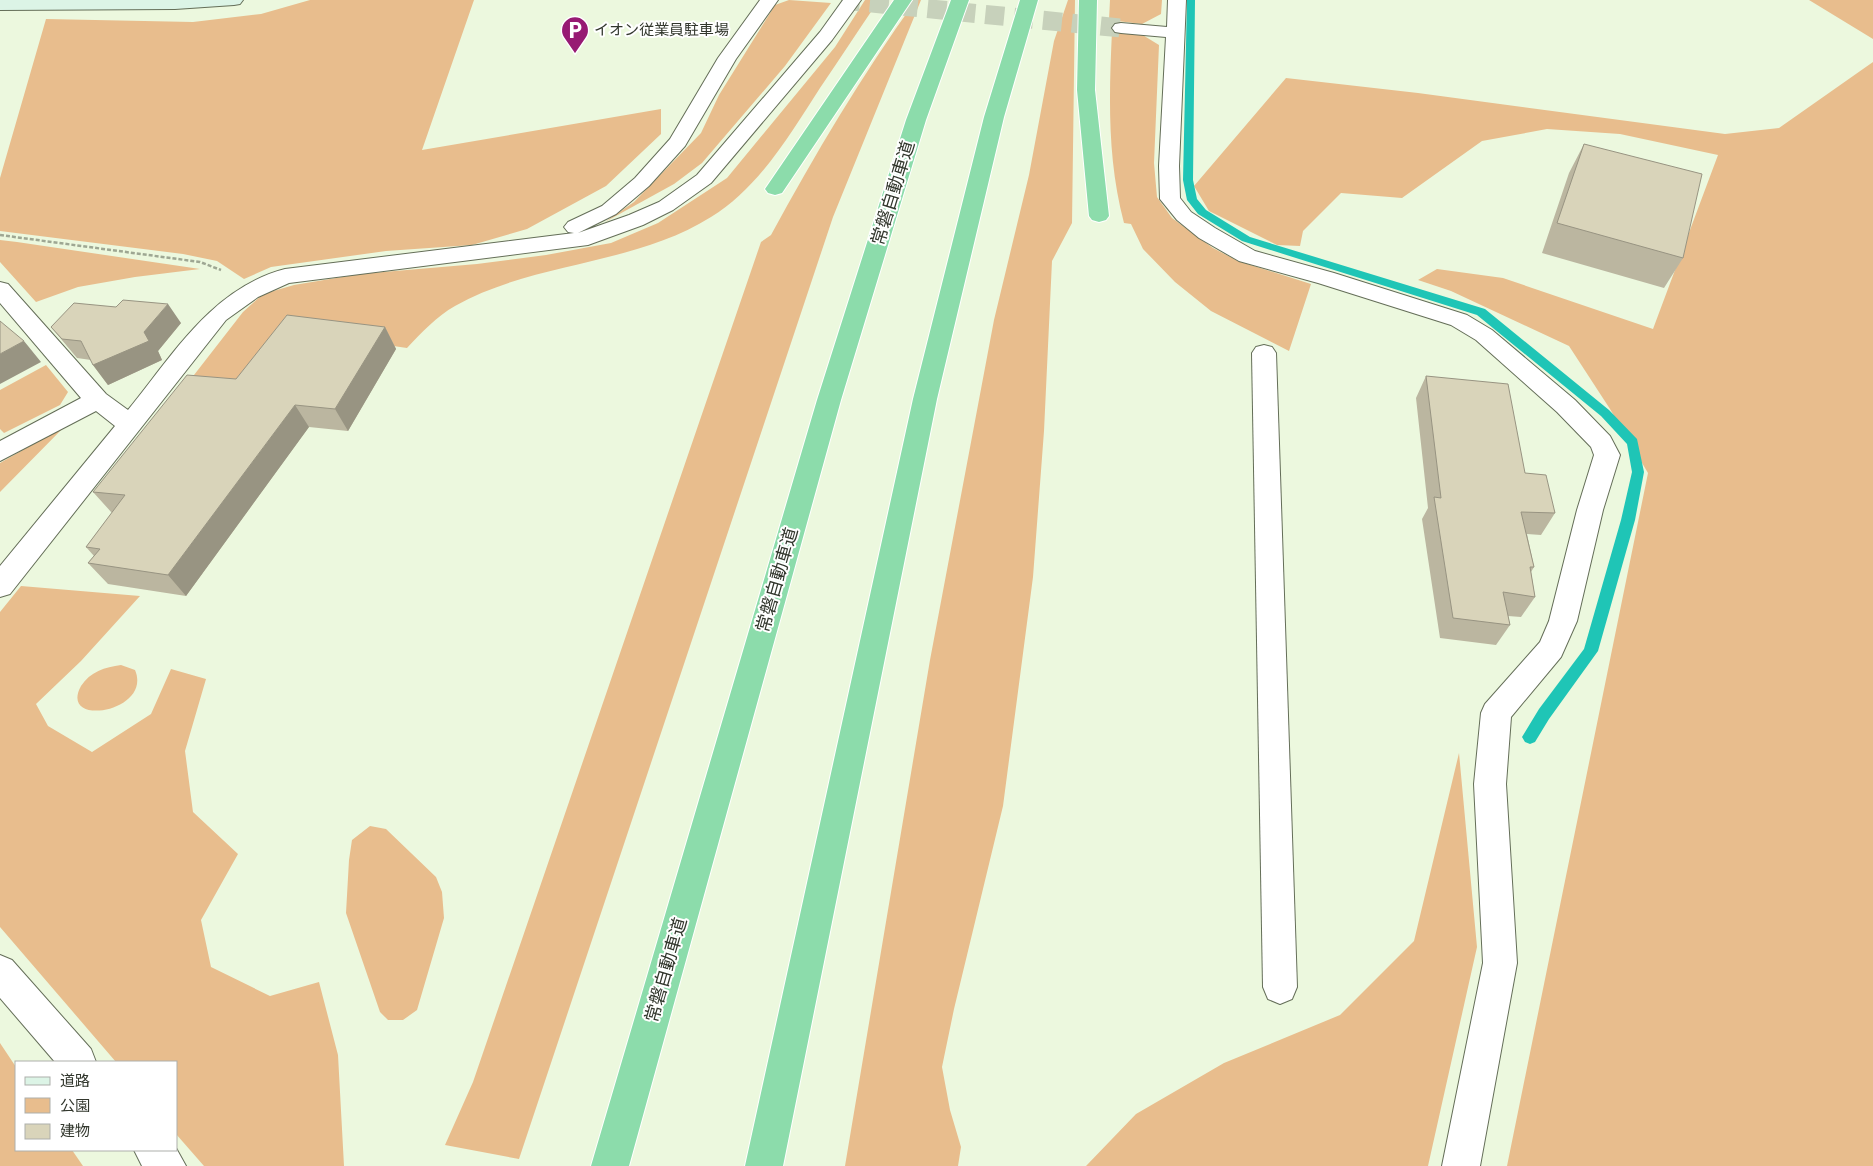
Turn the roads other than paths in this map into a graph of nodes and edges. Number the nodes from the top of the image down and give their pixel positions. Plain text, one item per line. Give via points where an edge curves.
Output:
1 (234, 0) edge
2 (769, 0) edge
3 (852, 0) edge
4 (904, 0) edge
5 (960, 0) edge
6 (1028, 0) edge
7 (1088, 0) edge
8 (1177, 0) edge
9 (0, 5) edge
10 (1121, 28) tunnel mouth
11 (1176, 33) junction
12 (775, 189) dead end
13 (1099, 216) dead end
14 (538, 246) junction
15 (0, 289) edge
16 (1264, 353) dead end
17 (97, 400) junction
18 (129, 424) junction
19 (0, 452) edge
20 (0, 586) edge
21 (0, 972) edge
22 (1280, 987) dead end
23 (77, 1061) edge
24 (154, 1151) edge
25 (167, 1166) edge
26 (610, 1166) edge
27 (764, 1166) edge
28 (1461, 1166) edge

1 - 9 main road via 189,4 64,2
2 - 14 street via 727,58 678,142 642,182 609,210
3 - 14 street via 826,36 704,179 666,206 636,220 588,238
4 - 12 highway
5 - 26 highway, 常磐自動車道 via 916,120 828,400
6 - 27 highway via 994,117 925,399
7 - 13 highway via 1086,90
8 - 11 street
10 - 11 street
11 - 28 street via 1170,199 1184,216 1247,256 1459,320 1484,335 1566,406 1601,442 1607,455 1563,621 1551,649 1496,713 1490,784 1500,963
14 - 18 street via 308,271 277,278 247,293 218,315
15 - 17 street via 16,321
16 - 22 street
17 - 18 street
17 - 19 street
18 - 20 street
21 - 23 street
24 - 25 street

